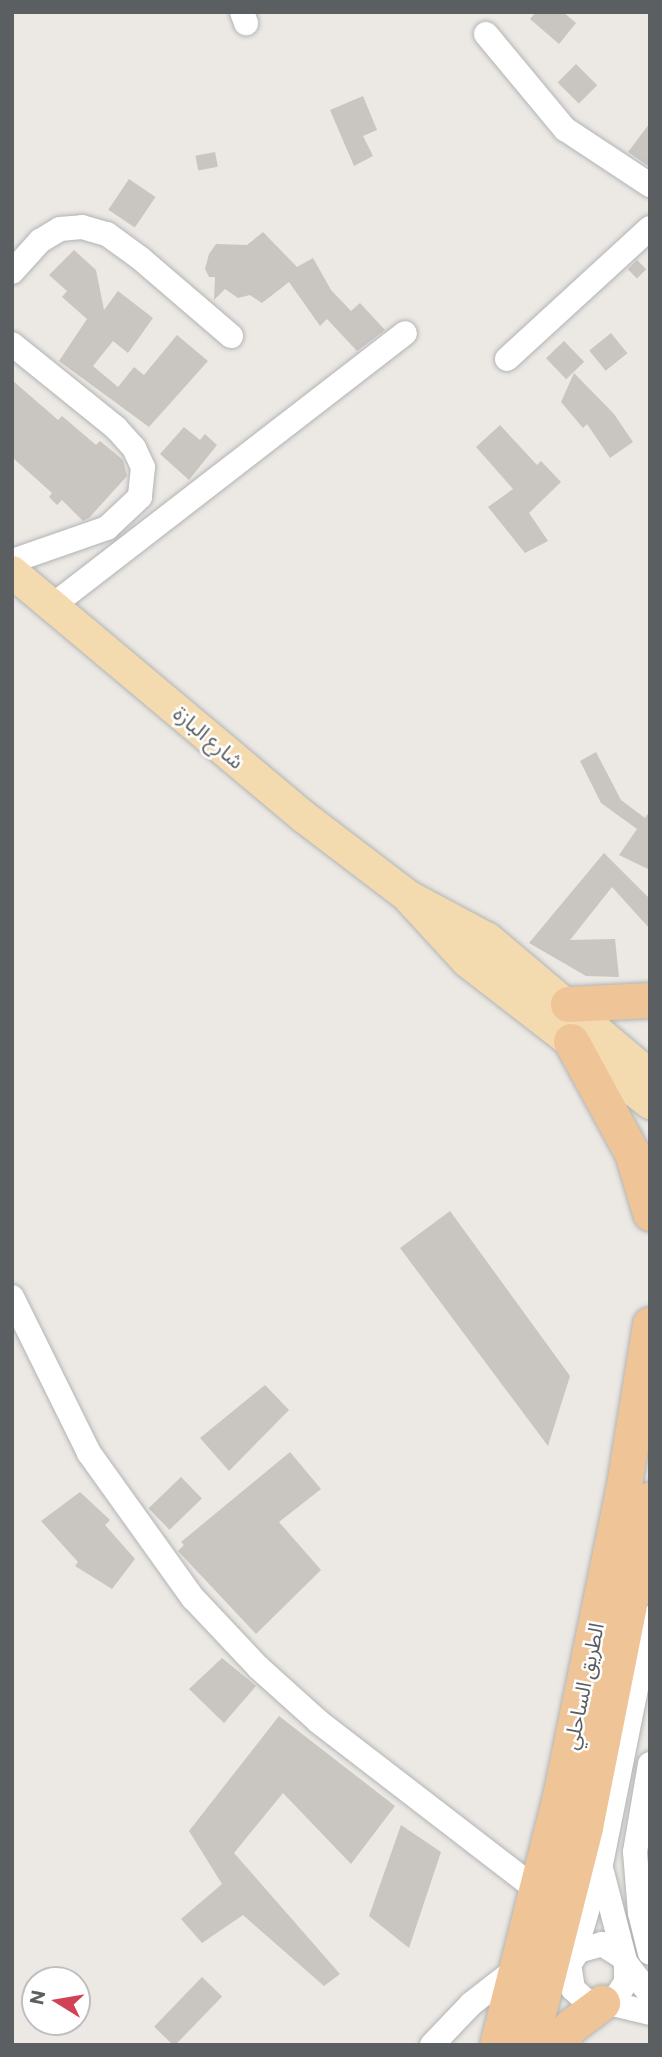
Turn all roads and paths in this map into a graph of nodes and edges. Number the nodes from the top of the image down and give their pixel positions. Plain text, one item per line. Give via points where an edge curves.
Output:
1 (486, 34) dead end
2 (650, 185) edge
3 (650, 228) edge
4 (12, 272) edge
5 (405, 333) dead end
6 (231, 337) dead end
7 (12, 344) edge
8 (507, 359) dead end
9 (12, 561) edge
10 (12, 572) edge
11 (52, 606) junction
12 (409, 897) junction
13 (650, 1000) edge
14 (568, 1004) junction
15 (571, 1041) junction
16 (650, 1076) edge
17 (650, 1102) edge
18 (650, 1213) edge
19 (12, 1297) edge
20 (650, 1324) edge
21 (650, 1499) edge
22 (649, 1621) edge
23 (643, 1679) edge
24 (650, 1764) edge
25 (601, 1864) junction
26 (536, 1889) junction
27 (650, 1953) edge
28 (574, 1955) junction
29 (624, 1960) junction
30 (516, 1969) junction
31 (650, 1994) edge
32 (603, 2002) junction
33 (650, 2013) edge
34 (432, 2045) edge
35 (497, 2045) edge
36 (530, 2045) edge
37 (557, 2045) edge

1 - 2 street via 565,129
3 - 8 street
4 - 6 street via 40,241 60,229 82,227 107,234
5 - 11 street
7 - 9 street via 116,428 143,467 141,497 107,528
10 - 11 main road, شارع البازة
11 - 12 main road, شارع البازة via 304,817
12 - 14 main road, شارع البازة via 488,939
12 - 15 main road, شارع البازة via 467,961
13 - 14 highway
14 - 16 main road, شارع البازة
15 - 17 main road, شارع البازة
15 - 18 highway via 632,1153
19 - 26 street via 89,1453 193,1598 259,1668 319,1722
20 - 26 highway, الطريق الساحلي via 623,1490
21 - 36 highway, الطريق الساحلي via 585,1827
22 - 23 street
23 - 25 street
24 - 27 street via 635,1852 640,1913
25 - 28 street
25 - 29 street
26 - 30 highway, الطريق الساحلي
28 - 29 street via 585,1946 602,1944
28 - 32 street via 568,1973 573,1989 585,2000
29 - 31 street
29 - 32 street via 623,1989
30 - 34 street via 471,2004
30 - 35 highway, الطريق الساحلي
32 - 33 street
32 - 37 highway via 571,2026

